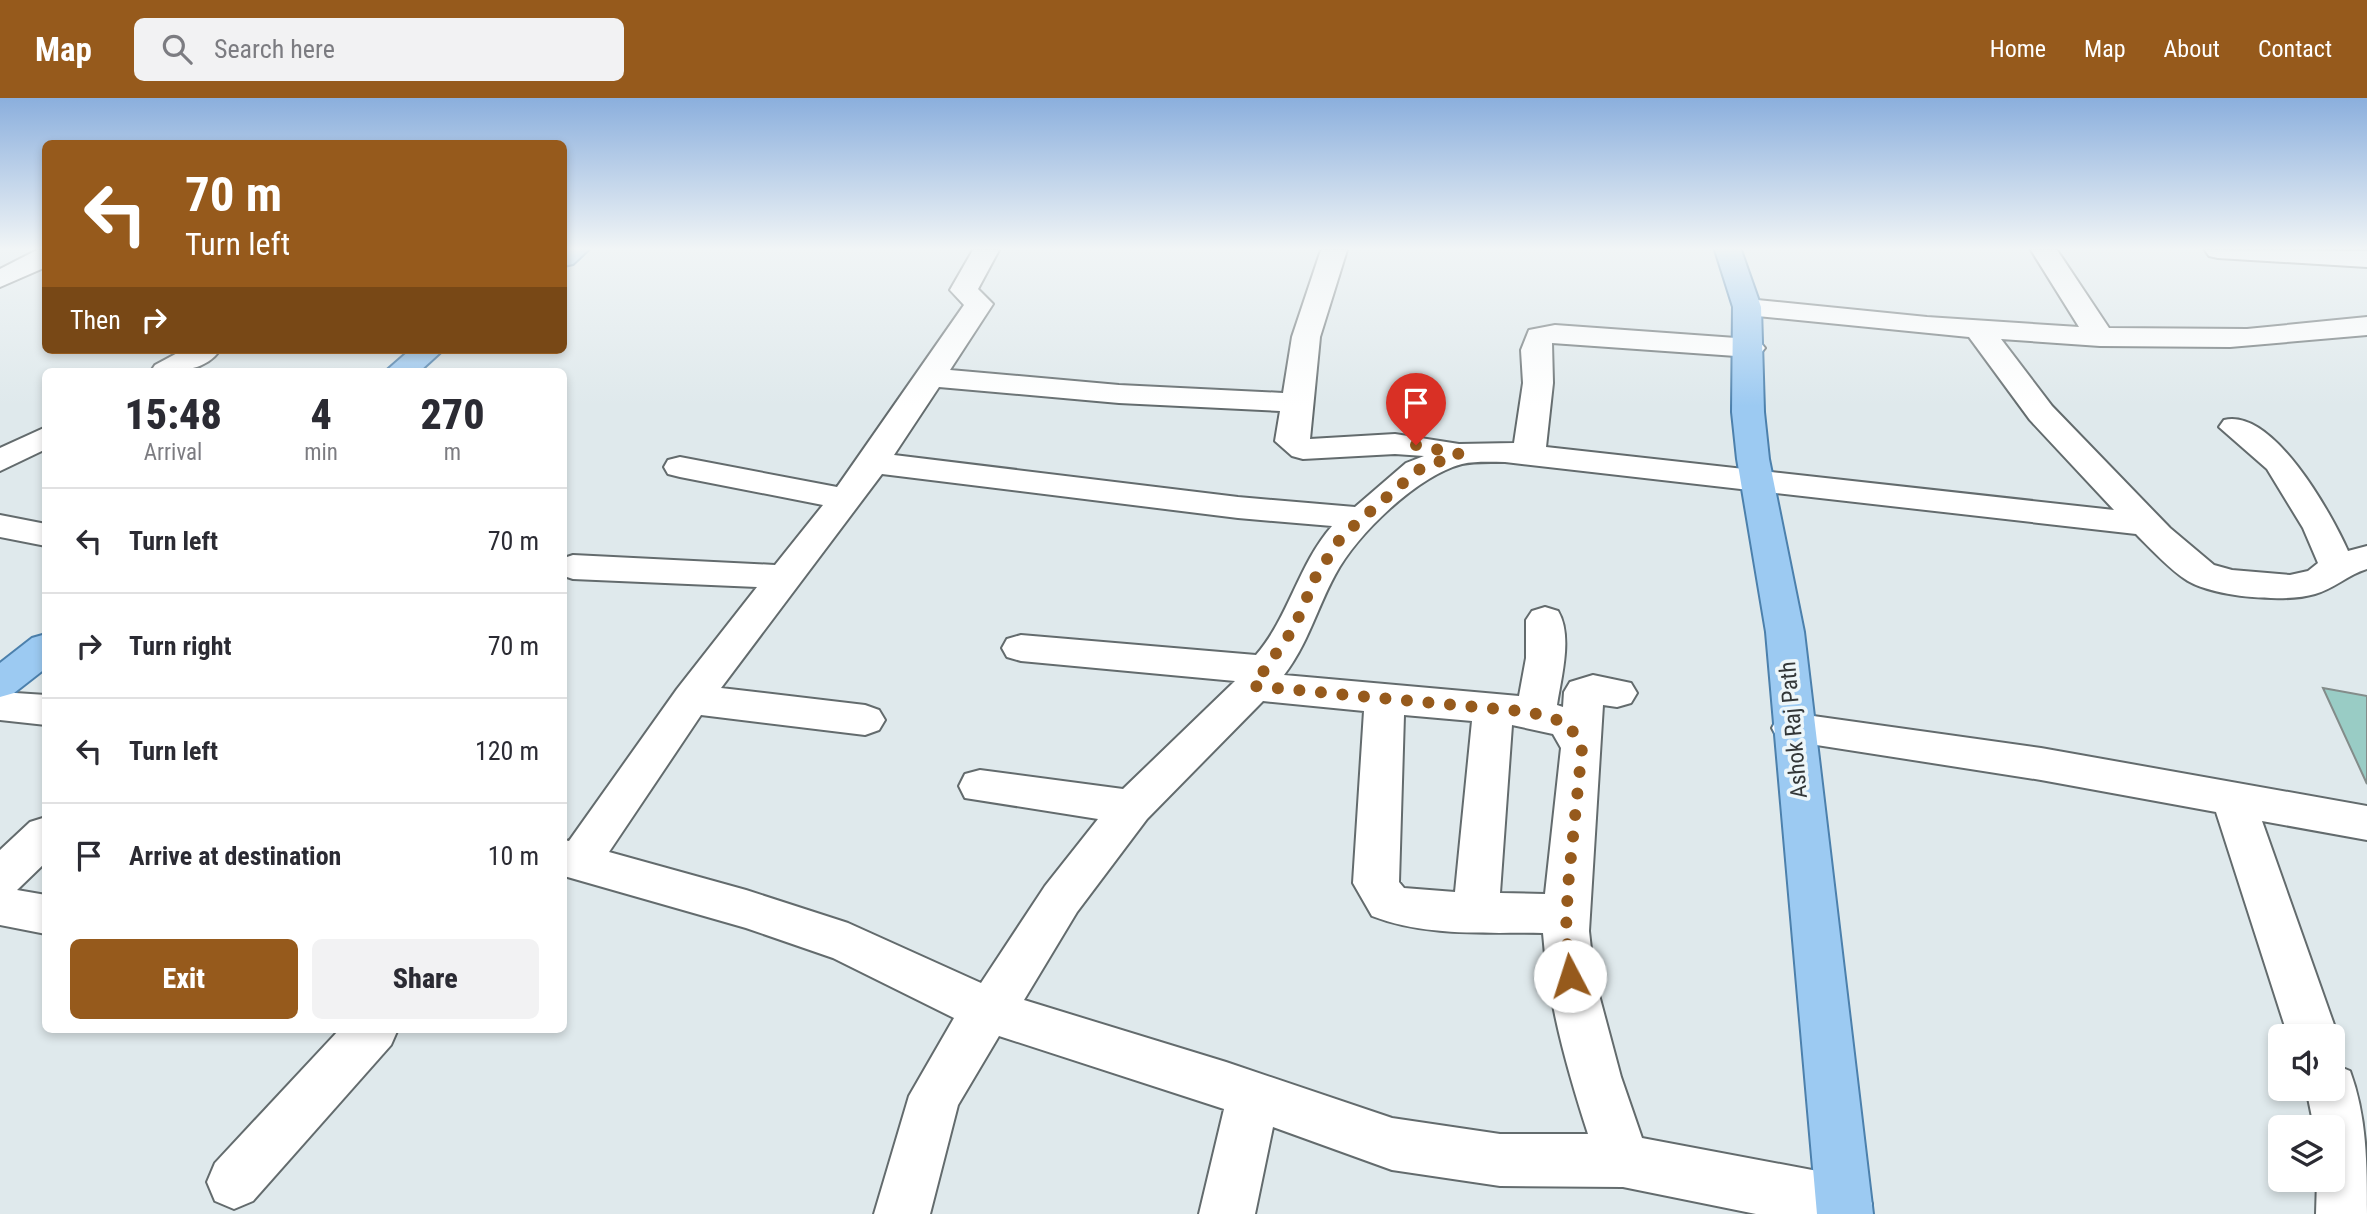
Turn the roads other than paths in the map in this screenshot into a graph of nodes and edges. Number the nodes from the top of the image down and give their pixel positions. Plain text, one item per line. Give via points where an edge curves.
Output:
1 (977, 302) edge
2 (1317, 302) edge
3 (1745, 302) edge
4 (2078, 302) edge
5 (1747, 307) junction
6 (2367, 326) edge
7 (1978, 329) junction
8 (2100, 337) junction
9 (1750, 348) junction
10 (198, 354) edge
11 (423, 354) edge
12 (172, 368) edge
13 (405, 368) edge
14 (931, 377) junction
15 (1294, 403) junction
16 (2235, 427) dead end
17 (42, 438) edge
18 (1459, 454) junction
19 (1529, 454) junction
20 (0, 461) edge
21 (873, 463) junction
22 (680, 467) dead end
23 (1758, 483) junction
24 (844, 499) junction
25 (1268, 513) junction
26 (1361, 518) junction
27 (2146, 524) junction
28 (0, 526) edge
29 (42, 534) edge
30 (2352, 561) edge
31 (573, 567) dead end
32 (1321, 569) junction
33 (783, 577) junction
34 (1545, 620) dead end
35 (1021, 648) dead end
36 (42, 650) edge
37 (1260, 678) junction
38 (0, 684) edge
39 (1617, 693) dead end
40 (691, 699) junction
41 (1385, 699) junction
42 (0, 706) edge
43 (42, 710) edge
44 (1515, 711) junction
45 (864, 720) dead end
46 (1792, 728) junction
47 (1580, 740) junction
48 (980, 786) dead end
49 (2233, 798) junction
50 (1132, 807) junction
51 (2367, 823) edge
52 (42, 838) edge
53 (571, 861) edge
54 (0, 878) edge
55 (0, 906) edge
56 (1476, 913) junction
57 (42, 914) edge
58 (1567, 914) junction
59 (989, 1011) junction
60 (2309, 1024) edge
61 (369, 1033) edge
62 (1253, 1096) junction
63 (2336, 1101) edge
64 (2356, 1149) edge
65 (1623, 1161) junction
66 (234, 1182) dead end
67 (1845, 1209) edge
68 (902, 1214) edge
69 (1227, 1214) edge
70 (2344, 1214) edge

1 - 14 street
2 - 15 street
3 - 5 main road, Ashok Raj Path
4 - 8 street
5 - 7 street
5 - 9 main road, Ashok Raj Path
6 - 8 street via 2231,338
7 - 8 street
7 - 27 street via 2041,412
9 - 19 street via 1539,336
9 - 23 main road, Ashok Raj Path via 1748,412
10 - 12 street
11 - 13 main road
14 - 15 street via 1119,394
14 - 21 street
15 - 18 street via 1291,441 1303,449 1405,444
16 - 30 street via 2280,463 2320,528
17 - 20 street
18 - 19 street
18 - 26 street via 1418,470
19 - 23 street
21 - 24 street
21 - 25 street
22 - 24 street
23 - 27 street
23 - 46 main road, Ashok Raj Path via 1784,632
24 - 33 street
25 - 26 street
25 - 32 street
26 - 32 street via 1342,536
27 - 30 street via 2185,562 2216,579 2290,587 2321,579
28 - 29 street
31 - 33 street
32 - 37 street via 1294,628
33 - 40 street
34 - 44 street via 1545,658
35 - 37 street
36 - 38 main road
37 - 41 street
37 - 50 street
39 - 47 street via 1584,692
40 - 45 street
40 - 53 street
41 - 44 street
41 - 56 street via 1376,883 1388,902 1401,907
42 - 43 street
44 - 47 street via 1568,723
44 - 56 street via 1485,787
46 - 49 street
46 - 67 main road, Ashok Raj Path
47 - 58 street
48 - 50 street
49 - 51 street
49 - 60 street
50 - 59 street via 1068,889
52 - 54 street
53 - 59 street via 746,909 848,943
55 - 57 street
56 - 58 street
58 - 65 street via 1570,976 1578,1017
59 - 62 street
59 - 68 street via 935,1096
61 - 66 street
62 - 65 street via 1392,1144 1442,1153 1500,1160
62 - 69 street
63 - 64 street
64 - 70 street
65 - 67 street

